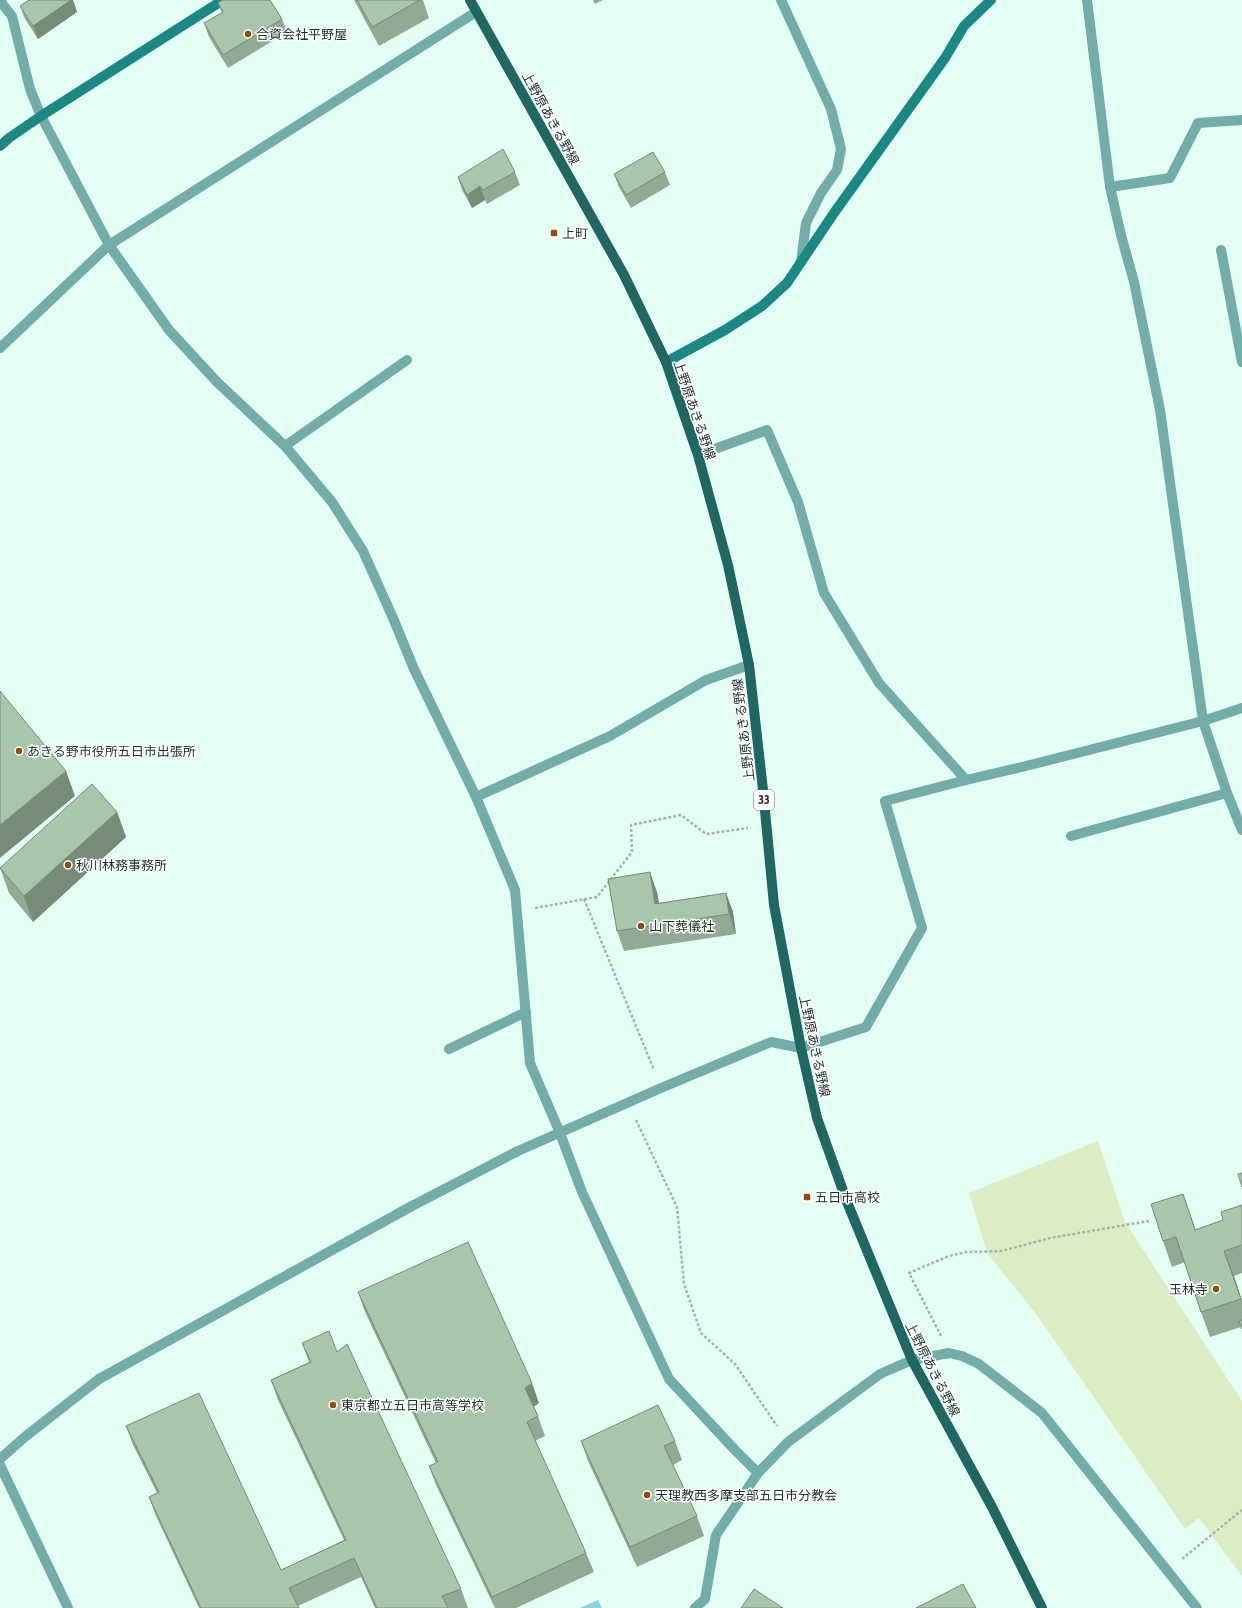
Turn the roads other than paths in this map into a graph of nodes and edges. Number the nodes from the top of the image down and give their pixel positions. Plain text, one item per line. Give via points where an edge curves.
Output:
1 (223, 0) edge
2 (470, 0) edge
3 (781, 0) edge
4 (991, 0) edge
5 (1087, 0) edge
6 (0, 1) edge
7 (476, 12) junction
8 (41, 116) junction
9 (1242, 120) edge
10 (0, 146) edge
11 (1110, 188) junction
12 (109, 245) junction
13 (1221, 250) dead end
14 (801, 262) junction
15 (0, 348) edge
16 (407, 360) dead end
17 (666, 362) junction
18 (1242, 362) edge
19 (285, 446) junction
20 (698, 455) junction
21 (749, 665) junction
22 (1242, 708) edge
23 (1203, 721) junction
24 (966, 780) junction
25 (1227, 793) junction
26 (476, 797) junction
27 (1242, 830) edge
28 (1071, 836) dead end
29 (526, 1012) junction
30 (801, 1048) junction
31 (449, 1049) dead end
32 (560, 1133) junction
33 (912, 1360) junction
34 (0, 1460) edge
35 (0, 1465) edge
36 (758, 1473) junction
37 (68, 1608) edge
38 (694, 1608) edge
39 (1042, 1608) edge
40 (1197, 1608) edge

1 - 8 street
2 - 7 main road, 上野原あきる野線 / 33
3 - 14 street via 831,109 841,149 837,170 821,193 806,223
4 - 14 street via 964,26 945,58
5 - 11 street
6 - 8 street via 12,16 30,89
7 - 12 street
7 - 17 main road, 上野原あきる野線 / 33 via 624,275
8 - 10 street
8 - 12 street
9 - 11 street via 1198,123 1170,178
11 - 23 street via 1134,282 1160,410
12 - 15 street
12 - 19 street via 168,330 217,382
13 - 18 street
14 - 17 street via 787,283 762,306 725,330
16 - 19 street
17 - 20 main road, 上野原あきる野線 / 33
19 - 26 street via 332,502 363,551 414,669
20 - 21 main road, 上野原あきる野線 / 33 via 728,565
20 - 24 street via 767,430 798,502 824,592 879,683
21 - 26 street via 706,680 610,736
21 - 30 main road, 上野原あきる野線 / 33 via 774,905
22 - 23 street
23 - 24 street
23 - 25 street
24 - 30 street via 885,801 922,928 866,1026
25 - 27 street
25 - 28 street
26 - 29 street via 514,890
29 - 31 street
29 - 32 street via 530,1063
30 - 32 street via 771,1042
30 - 33 main road, 上野原あきる野線 / 33 via 820,1125 847,1202
32 - 34 street via 518,1151 410,1206 99,1379 26,1436
32 - 36 street via 582,1192 669,1378
33 - 36 street via 880,1374 788,1442
33 - 39 main road, 上野原あきる野線 / 33 via 992,1507
33 - 40 street via 949,1352 962,1356 979,1364 1042,1413
35 - 37 street
36 - 38 street via 716,1535 705,1599

